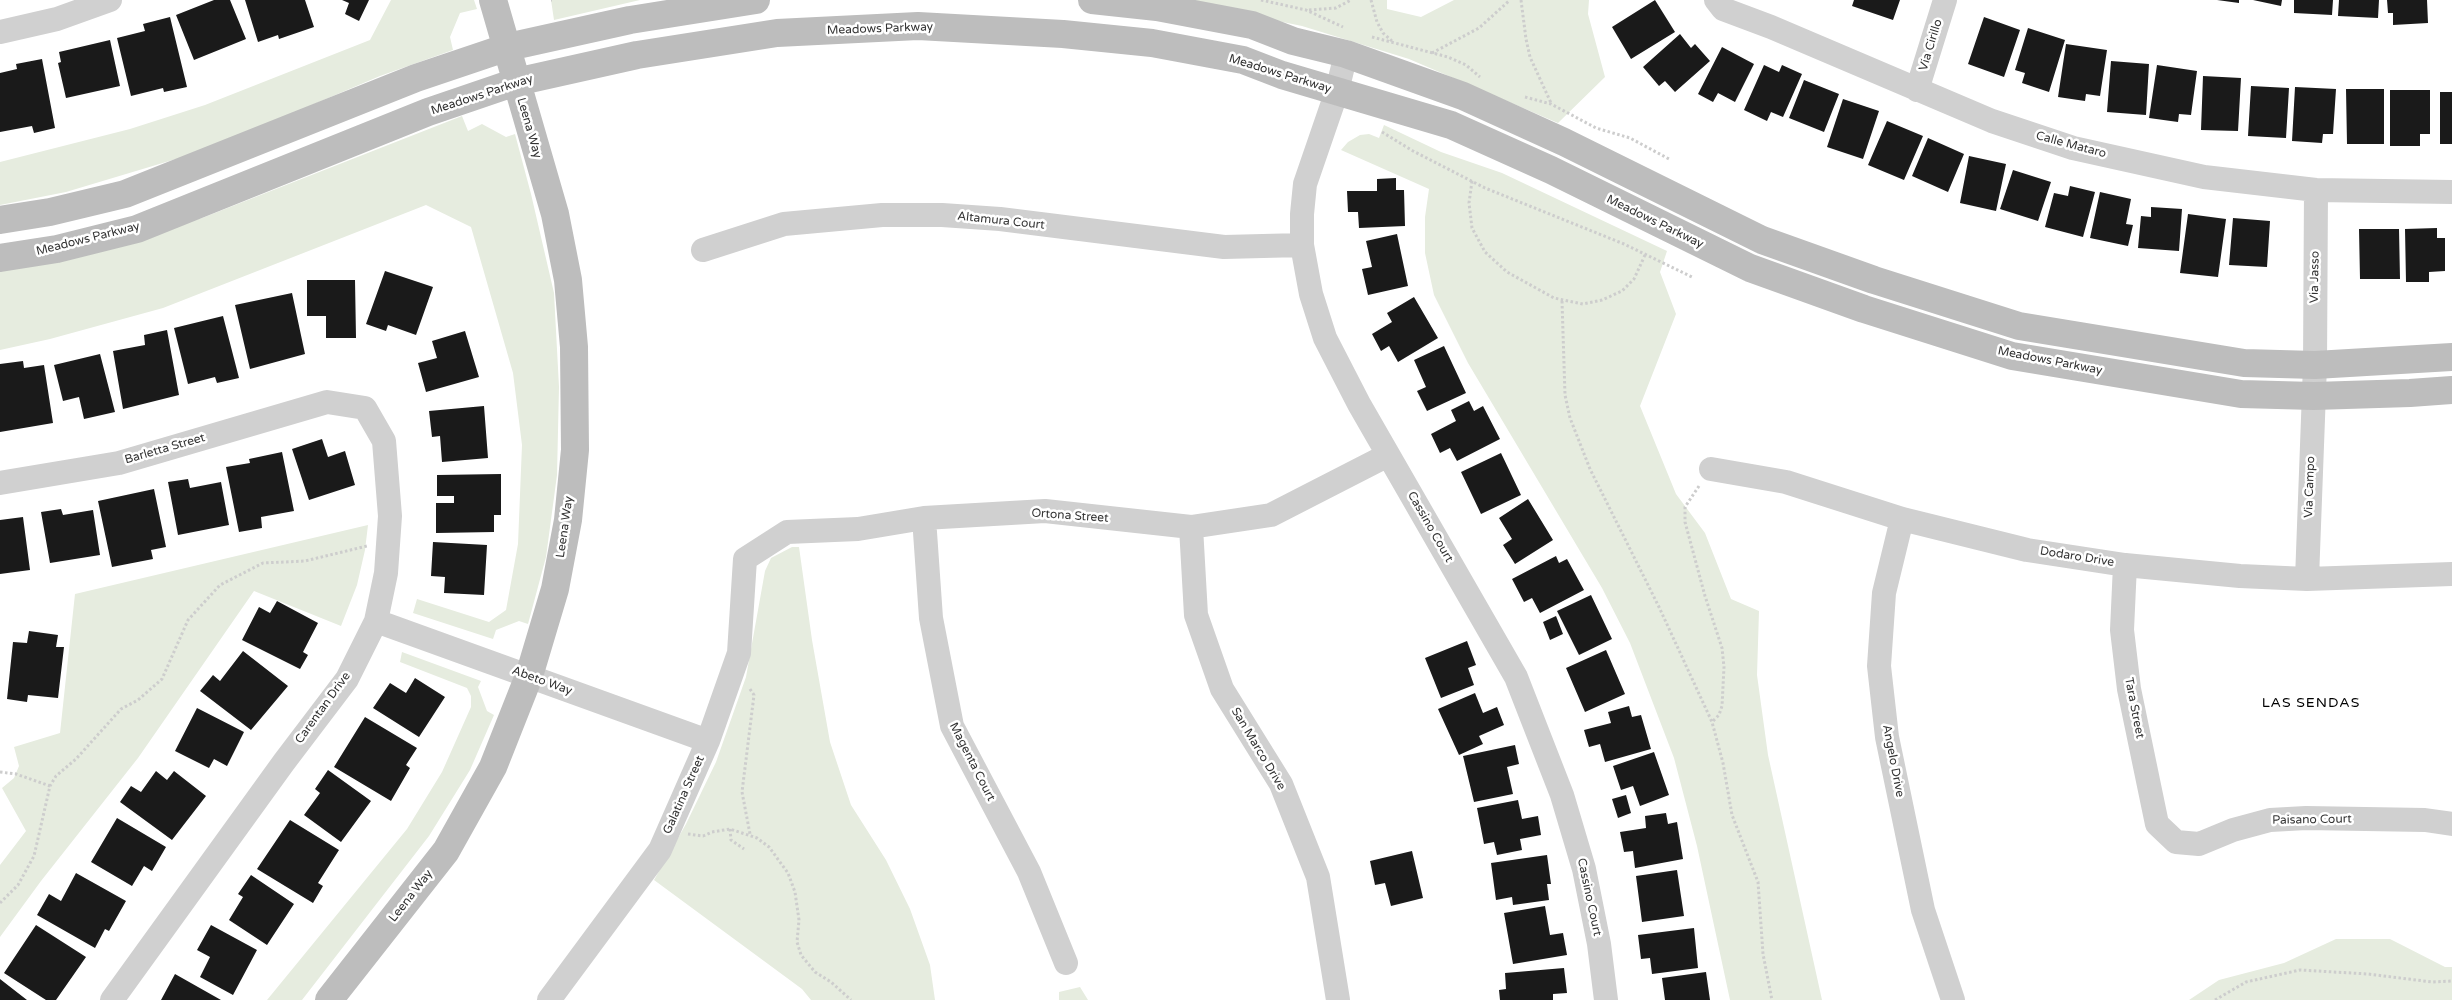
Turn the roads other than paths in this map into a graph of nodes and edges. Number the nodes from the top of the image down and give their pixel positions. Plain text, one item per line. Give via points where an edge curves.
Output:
1 (110, 0) edge
2 (493, 0) edge
3 (756, 0) edge
4 (1092, 0) edge
5 (1716, 0) edge
6 (1945, 0) edge
7 (0, 32) edge
8 (508, 47) junction
9 (1346, 54) junction
10 (516, 82) junction
11 (1917, 90) junction
12 (1336, 91) junction
13 (2316, 190) junction
14 (2452, 192) edge
15 (0, 220) edge
16 (1302, 245) junction
17 (703, 250) dead end
18 (0, 258) edge
19 (2452, 357) edge
20 (2314, 365) junction
21 (2452, 390) edge
22 (2314, 396) junction
23 (327, 402) joint
24 (1388, 455) junction
25 (1711, 469) road end
26 (0, 483) edge
27 (924, 518) junction
28 (1902, 518) junction
29 (1191, 527) junction
30 (745, 559) joint
31 (2125, 565) junction
32 (2452, 574) edge
33 (2308, 579) junction
34 (376, 621) junction
35 (529, 676) junction
36 (708, 741) junction
37 (2452, 824) edge
38 (2176, 842) joint
39 (1066, 963) dead end
40 (112, 1000) edge
41 (329, 1000) edge
42 (549, 1000) edge
43 (1338, 1000) edge
44 (1606, 1000) edge
45 (1953, 1000) edge

1 - 7 street via 57,19
2 - 8 main road, Leena Way
3 - 8 main road via 630,20
4 - 9 main road via 1158,7 1252,25 1293,41
5 - 11 street, Calle Mataro via 1723,9 1771,26
6 - 11 street, Via Cirillo
8 - 10 main road, Leena Way
8 - 15 main road via 416,78 125,194
9 - 12 street, Cassino Court
9 - 20 main road via 1462,96 1564,142 1762,240 1874,280 2019,326 2244,363
10 - 12 main road, Meadows Parkway via 637,55 777,33 918,26 1063,34 1152,43 1243,60
10 - 18 main road, Meadows Parkway via 428,112 136,229
10 - 35 main road, Leena Way via 555,214 568,280 574,347 574,450 568,520 555,589
11 - 13 street, Calle Mataro via 1992,121 2073,148 2204,177
12 - 16 street, Cassino Court via 1305,184
12 - 22 main road, Meadows Parkway via 1451,125 1551,170 1750,268 2002,353 2241,394
13 - 14 street, Calle Mataro
13 - 20 street, Via Jasso
16 - 17 street, Altamura Court via 1224,247 1000,218 882,215 784,224
16 - 24 street, Cassino Court via 1310,294 1325,338
19 - 20 main road
20 - 22 street, Via Jasso
21 - 22 main road, Meadows Parkway
22 - 33 street, Via Campo
23 - 26 street, Barletta Street via 119,462
23 - 34 street, Carentan Drive via 365,408 384,441 390,516 386,572
24 - 29 street, Ortona Street via 1271,515
24 - 44 street, Cassino Court via 1516,677 1562,795 1584,869
25 - 28 street, Dodaro Drive via 1786,482
27 - 29 street, Ortona Street via 1045,511
27 - 30 street, Ortona Street via 858,529 787,532
27 - 39 street, Magenta Court via 931,618 952,726 1028,872
28 - 31 street, Dodaro Drive via 2028,550
28 - 45 street, Angelo Drive via 1884,593 1879,666 1887,737 1923,910
29 - 43 street, San Marco Drive via 1196,615 1222,689 1281,784 1318,877
30 - 36 street, Galatina Street via 739,653
31 - 33 street, Dodaro Drive
31 - 38 street, Tara Street via 2122,630 2129,690 2157,824
32 - 33 street, Dodaro Drive
34 - 35 street, Abeto Way
34 - 40 street, Carentan Drive via 347,679
35 - 36 street, Abeto Way
35 - 41 main road, Leena Way via 493,767 446,851
36 - 42 street, Galatina Street via 660,850
37 - 38 street, Paisano Court via 2425,820 2270,820 2199,844

